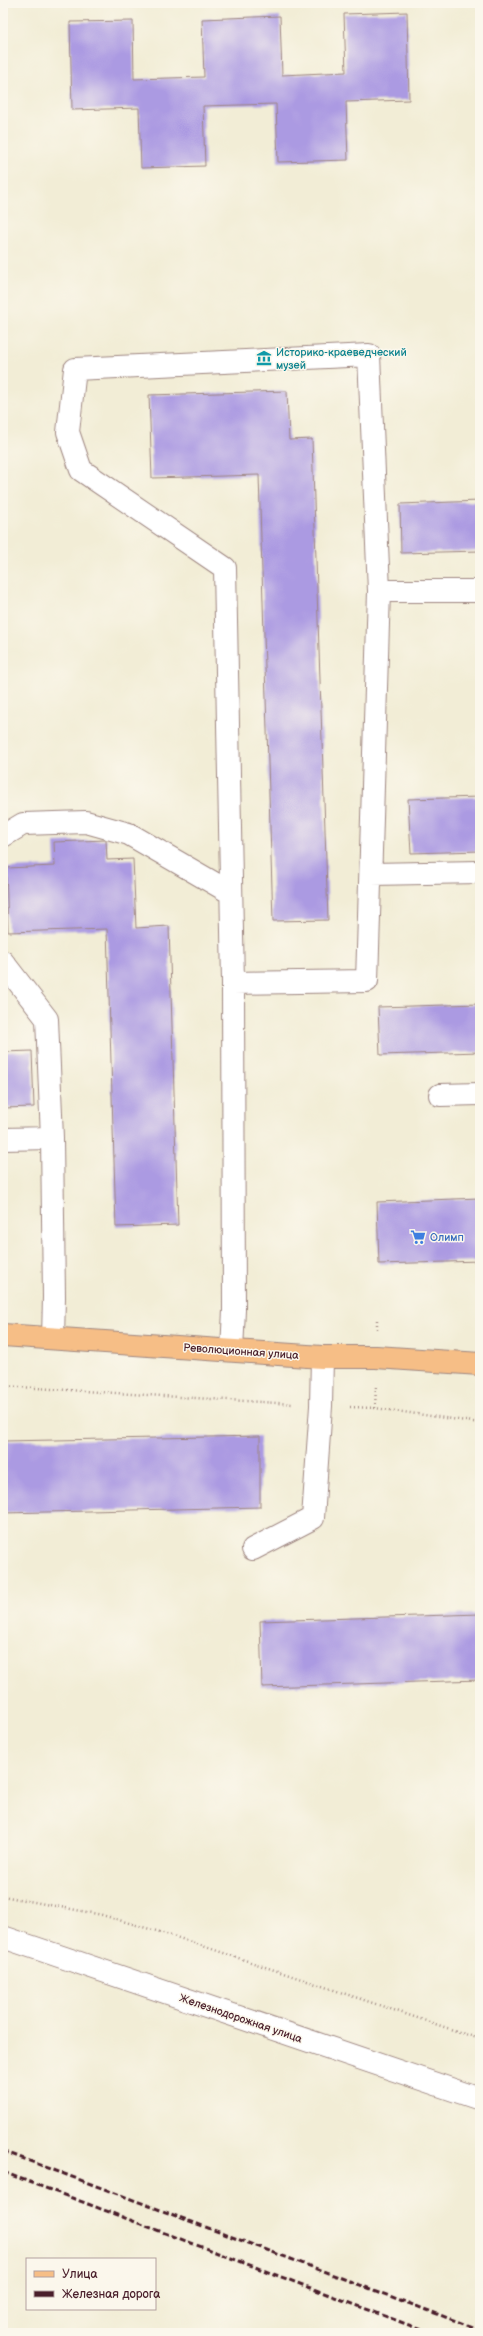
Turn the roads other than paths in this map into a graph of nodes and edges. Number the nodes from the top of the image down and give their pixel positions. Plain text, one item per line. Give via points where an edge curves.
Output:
1 (379, 591) junction
2 (480, 591) edge
3 (3, 836) edge
4 (480, 872) edge
5 (371, 874) junction
6 (231, 893) junction
7 (3, 962) edge
8 (233, 983) junction
9 (480, 1094) edge
10 (440, 1096) dead end
11 (52, 1138) junction
12 (3, 1139) edge
13 (3, 1335) edge
14 (53, 1338) junction
15 (232, 1350) junction
16 (322, 1357) junction
17 (480, 1364) edge
18 (253, 1549) dead end
19 (3, 1937) edge
20 (480, 2099) edge

1 - 2 street
1 - 5 street
1 - 6 street via 369,355 75,369 68,432 81,470 225,568
3 - 6 street via 23,824 86,822 129,834
4 - 5 street
5 - 8 street via 367,981
6 - 8 street
7 - 11 street via 47,1019
8 - 15 street
9 - 10 street
11 - 12 street
11 - 14 street
13 - 14 main road, Революционная улица
14 - 15 main road, Революционная улица
15 - 16 main road, Революционная улица
16 - 17 main road, Революционная улица via 376,1357
16 - 18 street via 313,1518
19 - 20 street, Железнодорожная улица

